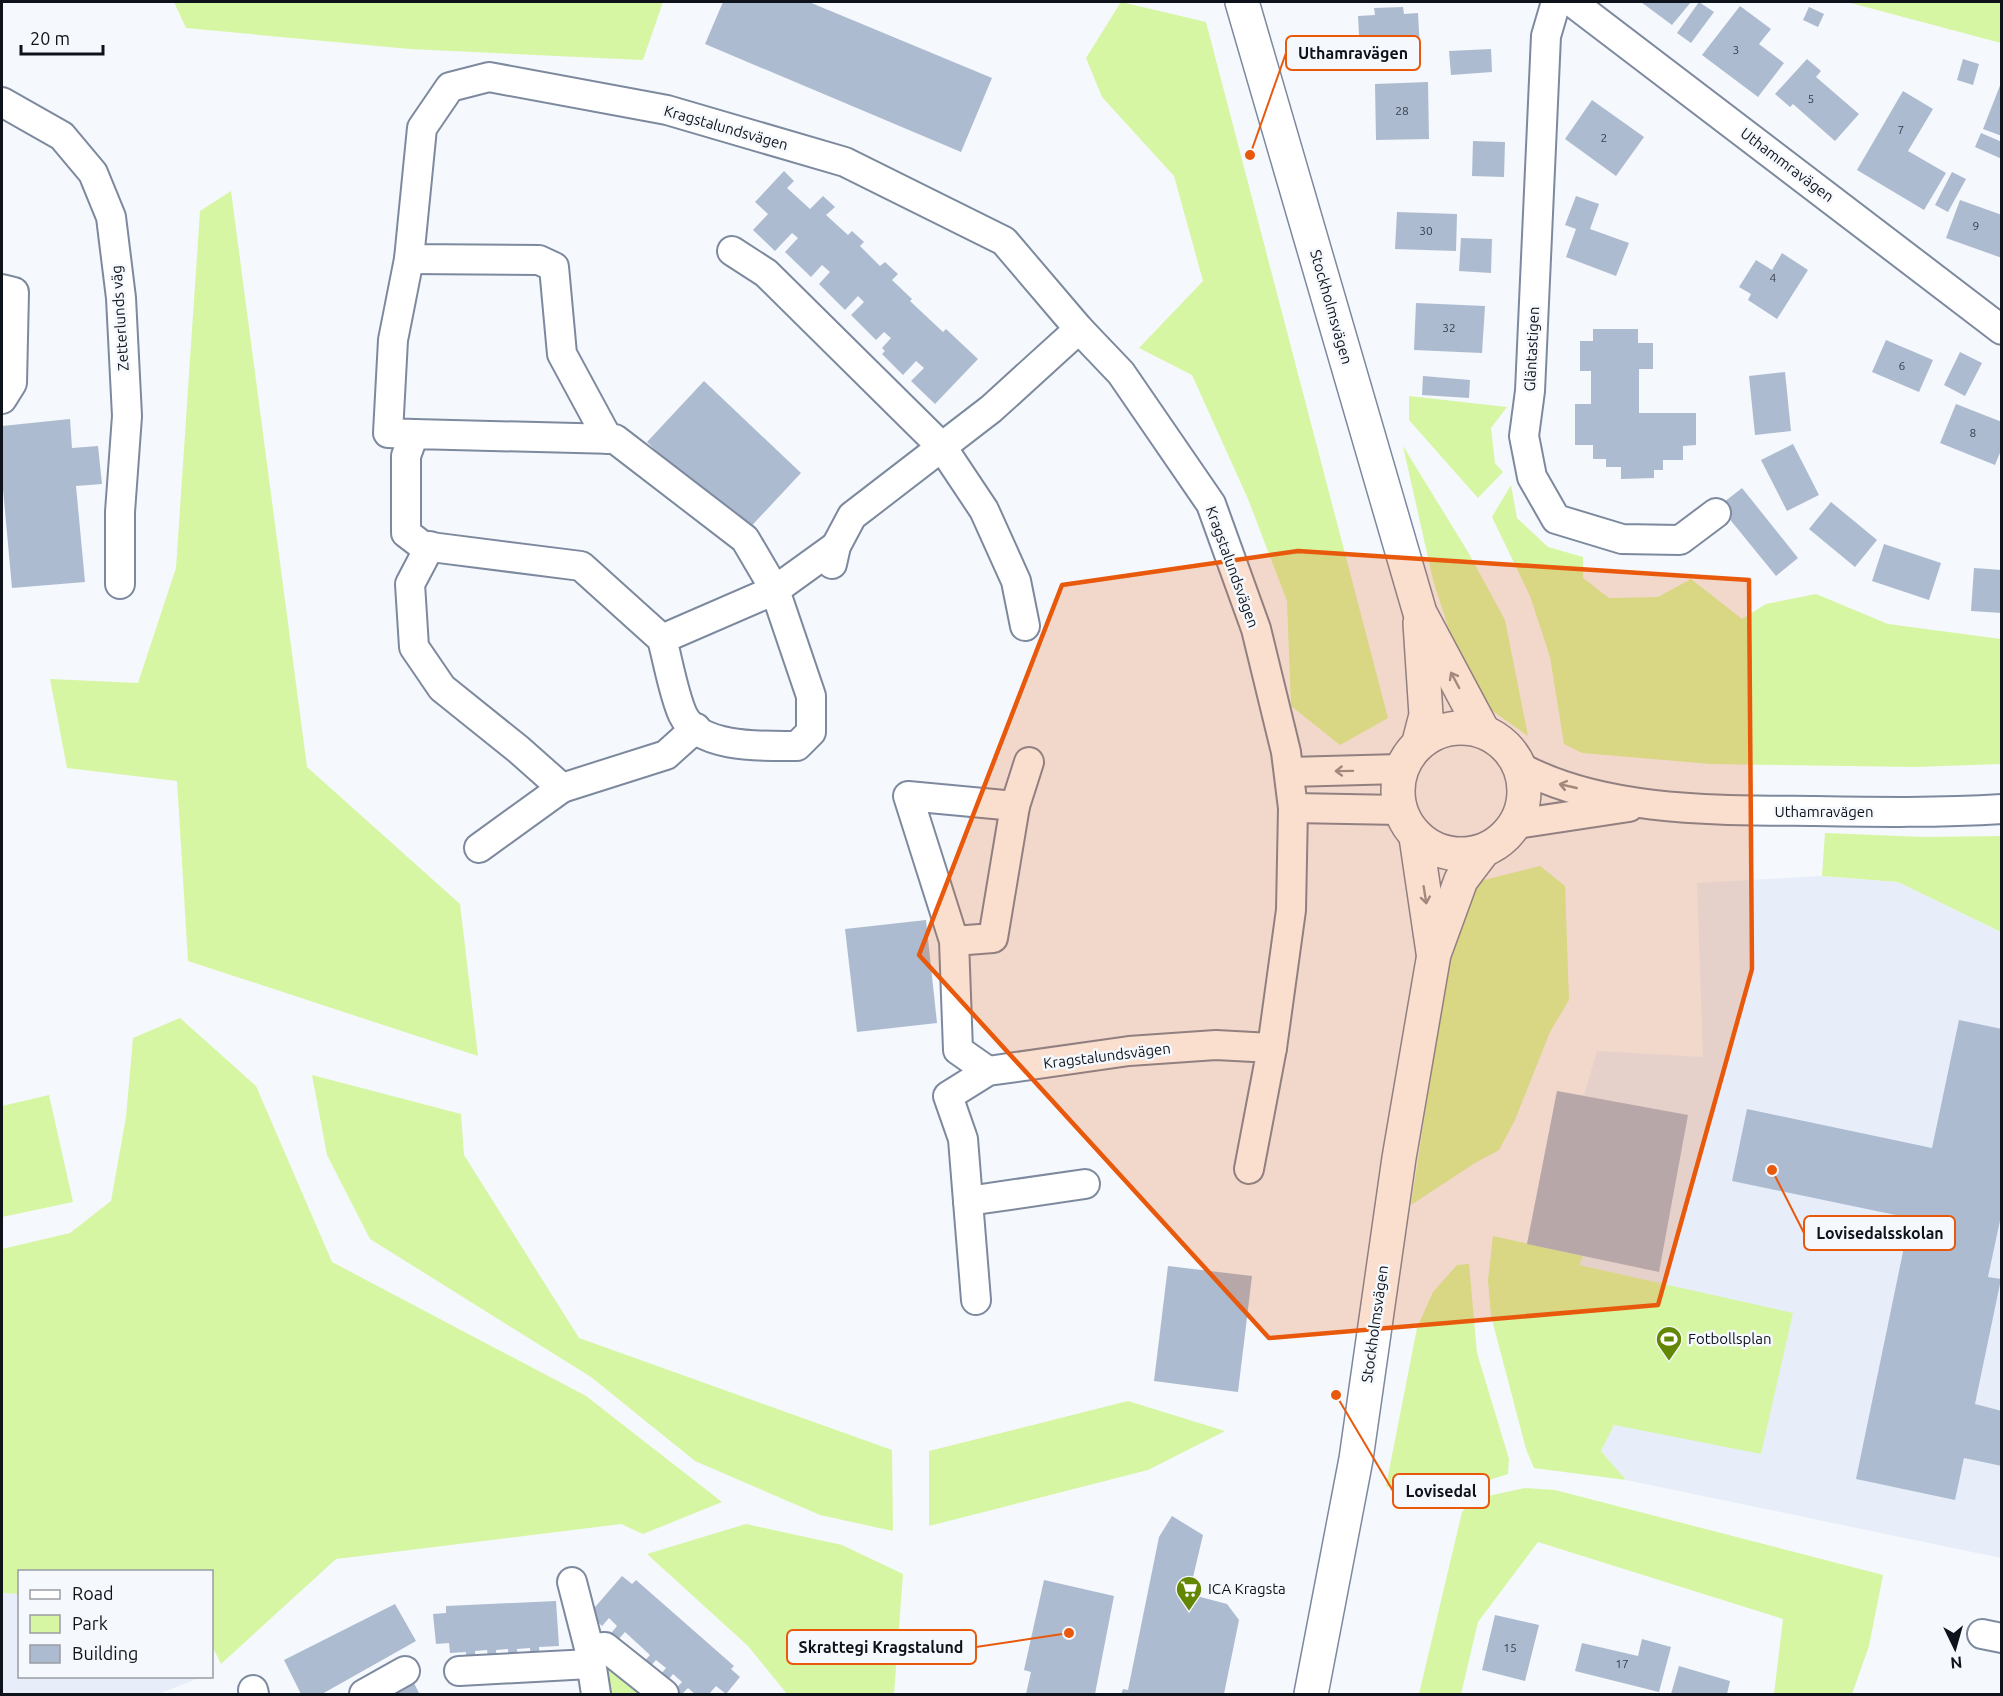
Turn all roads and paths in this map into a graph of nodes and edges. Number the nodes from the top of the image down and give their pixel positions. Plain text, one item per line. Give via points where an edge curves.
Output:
1 (1242, 2) edge
2 (1556, 2) edge
3 (1572, 2) edge
4 (2, 102) edge
5 (732, 251) dead end
6 (409, 259) junction
7 (2, 289) edge
8 (2001, 327) edge
9 (1078, 329) junction
10 (2, 399) edge
11 (414, 434) junction
12 (608, 439) junction
13 (942, 447) junction
14 (1716, 513) dead end
15 (430, 546) junction
16 (120, 584) dead end
17 (775, 590) junction
18 (1420, 613) junction
19 (1025, 626) dead end
20 (662, 639) junction
21 (696, 728) junction
22 (1483, 731) junction
23 (1419, 742) junction
24 (1029, 762) dead end
25 (1520, 767) junction
26 (1400, 769) junction
27 (1289, 772) junction
28 (562, 788) junction
29 (1646, 804) junction
30 (1015, 806) junction
31 (1293, 808) junction
32 (2001, 809) edge
33 (1400, 810) junction
34 (1516, 824) junction
35 (1416, 837) junction
36 (479, 848) dead end
37 (1483, 851) junction
38 (954, 941) junction
39 (1434, 954) junction
40 (1272, 1048) junction
41 (988, 1071) junction
42 (1249, 1169) dead end
43 (1085, 1184) dead end
44 (968, 1201) junction
45 (976, 1300) dead end
46 (572, 1582) dead end
47 (589, 1656) junction
48 (405, 1671) dead end
49 (459, 1671) dead end
50 (364, 1695) edge
51 (596, 1695) edge
52 (664, 1695) edge
53 (1311, 1695) edge

1 - 18 main road, Stockholmsvägen
2 - 14 street, Gläntastigen via 1546,36 1530,391 1524,436 1532,477 1556,519 1622,539 1680,540
3 - 8 street, Uthammravägen
4 - 16 street, Zetterlunds väg via 62,136 93,173 111,217 121,298 127,416
5 - 13 street via 766,273
6 - 9 street, Kragstalundsvägen via 422,128 450,87 489,77 667,110 844,162 1004,241
6 - 11 street, Kragstalundsvägen via 393,340 388,433
6 - 12 street via 539,260 554,267 562,354
7 - 10 street via 14,292 12,383
9 - 13 street via 991,409
9 - 27 street, Kragstalundsvägen via 1121,373 1211,504 1256,629
11 - 12 street
11 - 15 street via 406,456 406,533 423,546
12 - 17 street via 615,439 745,539
13 - 17 street via 852,516 834,555
13 - 19 street via 984,510 1016,581
15 - 20 street via 581,566
15 - 28 street via 410,584 414,647 442,687
17 - 20 street
17 - 21 street via 811,696 811,732 797,746 751,746 707,737
22 -> 18 main road, Stockholmsvägen
18 - 23 main road, Stockholmsvägen via 1426,715
20 - 21 street via 683,716
21 - 28 street via 666,755
22 - 23 main road via 1458,727
22 - 25 main road via 1502,742
23 - 26 main road
24 - 30 street
29 -> 25 street, Uthamravägen via 1557,784
25 - 34 main road via 1525,789
26 -> 27 street
26 - 33 main road via 1396,790
27 - 31 street, Kragstalundsvägen
28 - 36 street
29 - 32 street, Uthamravägen via 1763,811 1944,813
29 - 34 street, Uthamravägen
30 - 38 street via 993,938
30 - 38 street via 908,796
31 - 33 street
31 - 40 street, Kragstalundsvägen via 1291,910
33 - 35 main road
34 - 37 main road via 1502,841
35 - 37 main road via 1447,854
35 -> 39 main road, Stockholmsvägen
37 - 39 main road, Stockholmsvägen via 1461,880
38 - 41 street via 958,1050
39 - 53 main road, Stockholmsvägen via 1399,1158 1356,1459
40 - 41 street, Kragstalundsvägen via 1216,1046 1129,1051
40 - 42 street, Kragstalundsvägen
41 - 44 street, Kragstalundsvägen via 948,1096 963,1139
43 - 44 street
44 - 45 street
46 - 47 street
47 - 49 street
47 - 51 street
47 - 52 street via 605,1647
48 - 50 street

